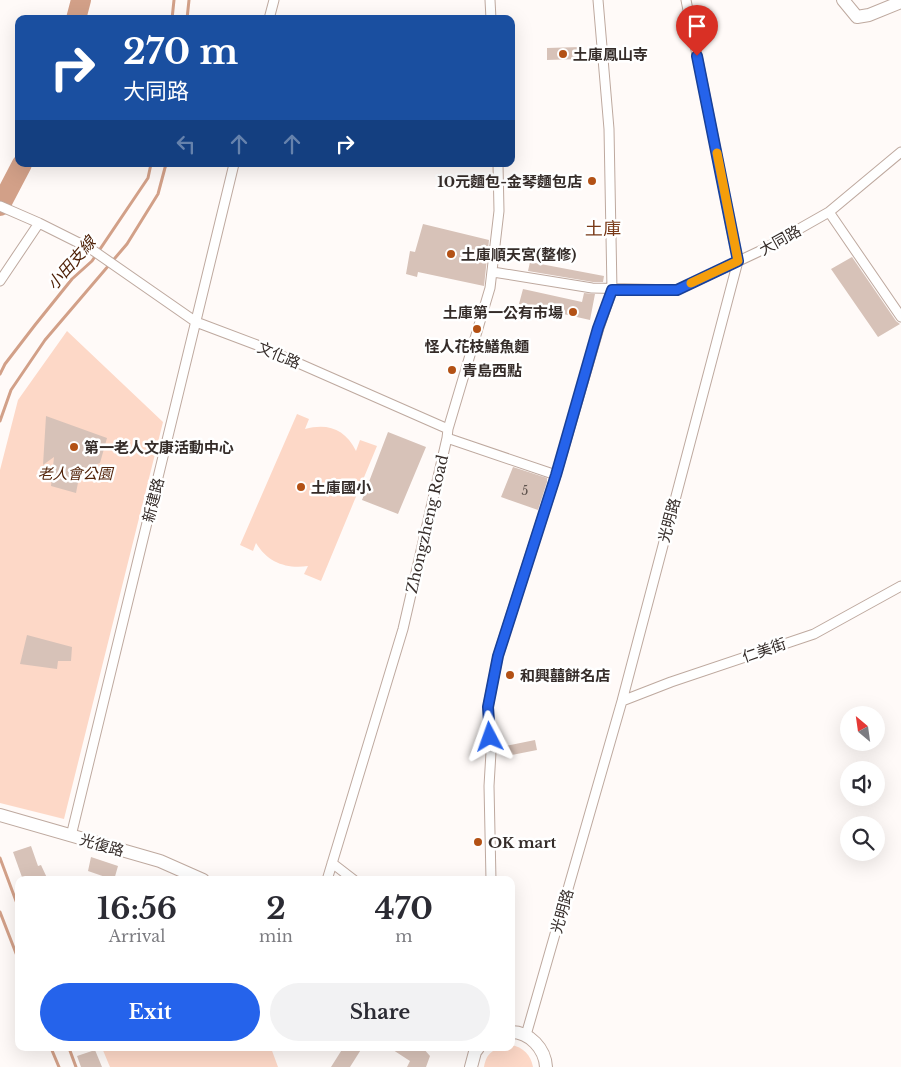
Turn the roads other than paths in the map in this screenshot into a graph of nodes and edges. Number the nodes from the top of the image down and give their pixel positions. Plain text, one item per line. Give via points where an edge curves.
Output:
1 (274, 0) edge
2 (490, 0) edge
3 (598, 0) edge
4 (686, 0) edge
5 (842, 0) edge
6 (901, 2) edge
7 (270, 15) edge
8 (490, 15) edge
9 (901, 152) edge
10 (233, 167) edge
11 (498, 167) edge
12 (4, 208) edge
13 (829, 212) junction
14 (39, 223) junction
15 (738, 261) junction
16 (493, 272) junction
17 (0, 281) edge
18 (612, 290) junction
19 (901, 317) edge
20 (196, 322) junction
21 (448, 429) junction
22 (447, 438) junction
23 (556, 475) junction
24 (901, 586) edge
25 (622, 701) junction
26 (0, 815) edge
27 (71, 836) junction
28 (332, 863) junction
29 (194, 876) edge
30 (328, 876) edge
31 (349, 876) edge
32 (491, 876) edge
33 (515, 1033) edge
34 (526, 1035) junction
35 (474, 1051) edge
36 (471, 1067) edge
37 (546, 1067) edge

1 - 7 street
2 - 8 street
3 - 18 street via 609,129
4 - 15 street, 光明路
5 - 6 street via 857,17
9 - 13 street, 大同路
10 - 20 street, 新建路
11 - 16 street, Zhongzheng Road
12 - 14 street
13 - 15 street, 大同路
13 - 19 street
14 - 17 street
14 - 20 street, 文化路 via 91,249
15 - 18 street, 大同路 via 677,290
15 - 25 street, 光明路
16 - 18 street, 大同路
16 - 21 street, Zhongzheng Road
18 - 23 street
20 - 21 street, 文化路 via 257,345
20 - 27 street, 新建路
21 - 22 street, Zhongzheng Road
22 - 23 street
22 - 28 street, Zhongzheng Road via 403,629
23 - 32 street via 498,656 488,707
24 - 25 street, 仁美街 via 814,634
25 - 34 street, 光明路
26 - 27 street, 光復路
27 - 29 street, 光復路 via 160,861
28 - 30 street, Zhongzheng Road
28 - 31 street
33 - 34 street
34 - 37 street via 542,1051
35 - 36 street

